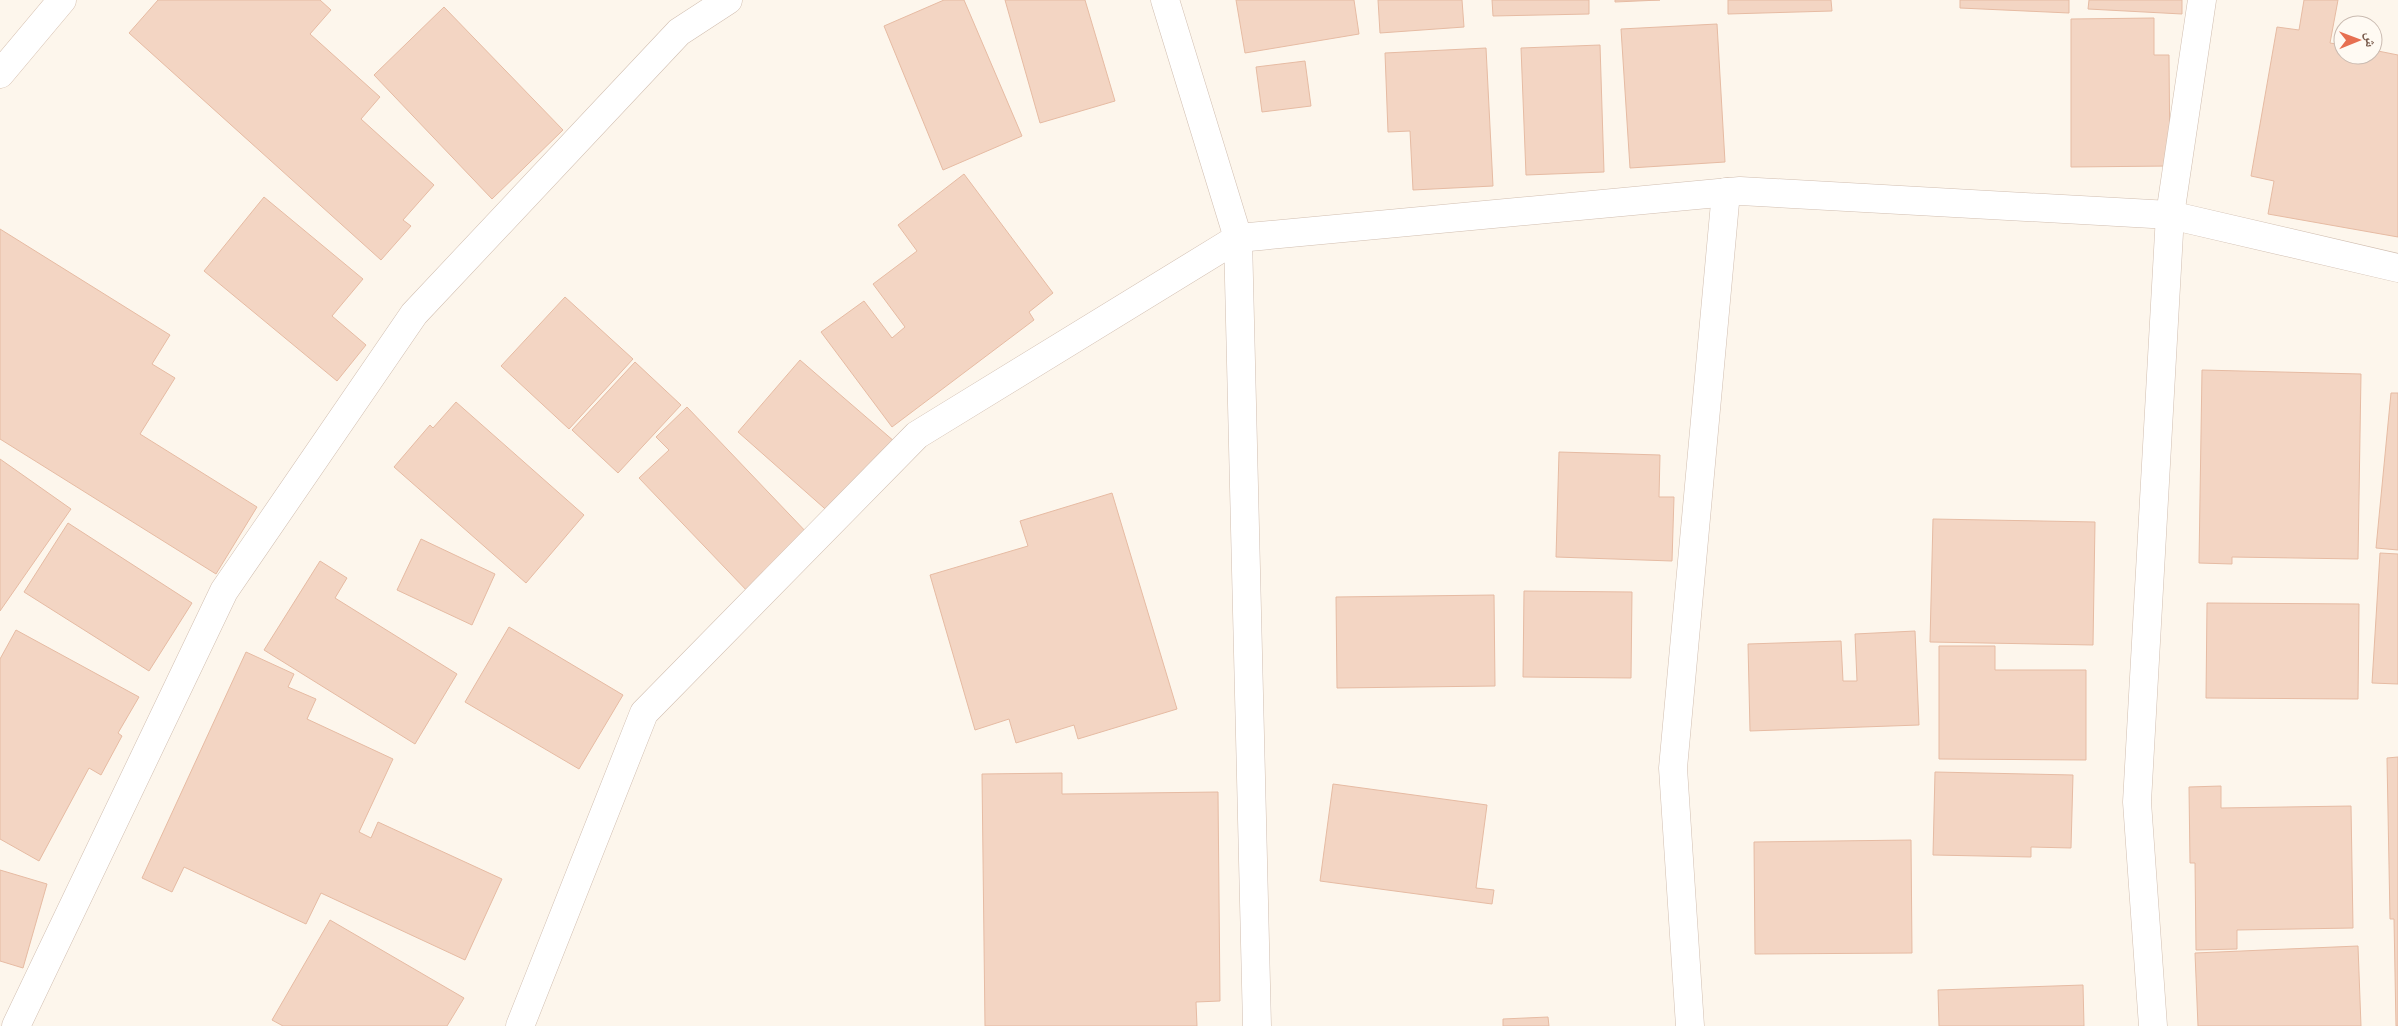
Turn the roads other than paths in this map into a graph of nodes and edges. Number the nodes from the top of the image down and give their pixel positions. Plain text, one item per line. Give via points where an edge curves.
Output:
1 (62, 0) edge
2 (728, 0) edge
3 (1165, 0) edge
4 (2202, 0) edge
5 (0, 74) edge
6 (1726, 192) junction
7 (2170, 215) junction
8 (1238, 238) junction
9 (2398, 268) edge
10 (14, 1024) edge
11 (520, 1026) edge
12 (1257, 1026) edge
13 (1690, 1026) edge
14 (2153, 1026) edge

1 - 5 street
2 - 10 street via 679,32 414,314 224,591
3 - 8 street
4 - 7 street
6 - 7 street
6 - 8 street
6 - 13 street via 1673,768
7 - 9 street
7 - 14 street via 2137,802
8 - 11 street via 917,435 644,713
8 - 12 street

